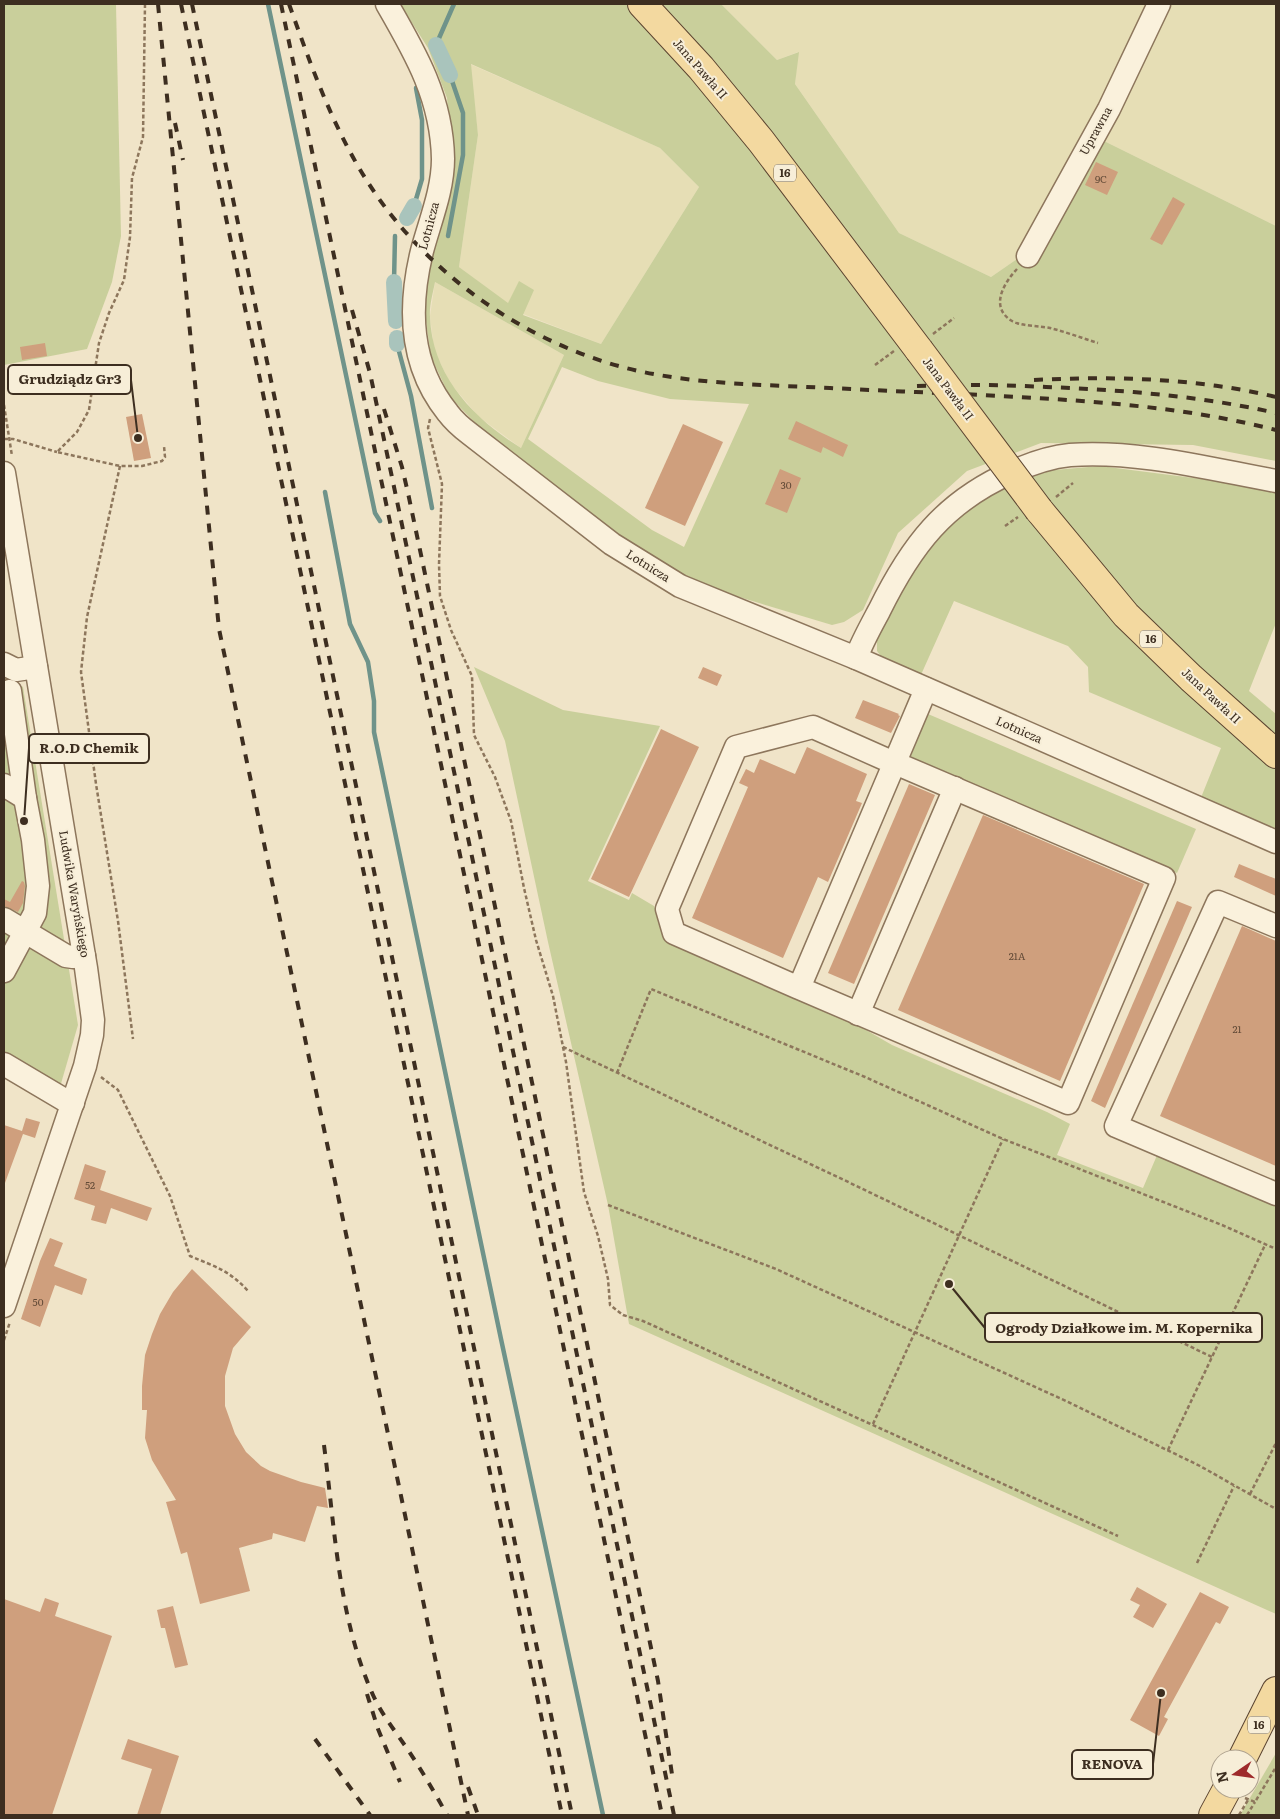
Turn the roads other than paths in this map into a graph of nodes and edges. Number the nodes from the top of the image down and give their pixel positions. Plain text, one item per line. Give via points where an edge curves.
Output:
1 (386, 4) edge
2 (642, 4) edge
3 (1159, 4) edge
4 (1028, 256) road end
5 (4, 473) edge
6 (1276, 481) edge
7 (856, 658) junction
8 (4, 664) edge
9 (36, 667) junction
10 (926, 689) junction
11 (10, 691) dead end
12 (1276, 754) edge
13 (895, 763) junction
14 (4, 785) edge
15 (955, 788) junction
16 (25, 798) junction
17 (1276, 842) edge
18 (4, 920) edge
19 (1276, 926) edge
20 (25, 932) junction
21 (84, 956) junction
22 (4, 971) edge
23 (799, 988) junction
24 (858, 1014) junction
25 (4, 1064) edge
26 (72, 1103) junction
27 (1276, 1194) edge
28 (8, 1282) edge
29 (4, 1306) edge
30 (1276, 1691) edge
31 (1247, 1749) edge
32 (1234, 1799) edge
33 (1214, 1815) edge

1 - 7 street, Lotnicza via 428,80 442,139 441,180 417,275 412,320 418,359 448,414 612,544 680,586
2 - 12 main road, Jana Pawła II / 16, bridge via 701,68 761,141 1126,615
3 - 4 street, Uprawna via 1109,109
5 - 9 street, Ludwika Waryńskiego
6 - 7 street via 1145,458 1108,455 1069,455 1035,462 992,481 940,518 896,576
7 - 10 street, Lotnicza
8 - 9 street via 16,670
9 - 21 street, Ludwika Waryńskiego
10 - 13 street
10 - 17 street, Lotnicza
11 - 16 street
13 - 15 street
13 - 23 street
13 - 23 street via 812,727 736,747 667,908 674,933
14 - 16 street
15 - 24 street
15 - 24 street via 1164,878 1072,1094 1068,1103
16 - 20 street via 38,886 36,913
18 - 20 street
19 - 27 street via 1218,902 1116,1126
20 - 21 street via 66,956
20 - 22 street
21 - 26 street, Ludwika Waryńskiego via 93,1020 92,1035 86,1066
23 - 24 street
25 - 26 street
26 - 28 street, Ludwika Waryńskiego
28 - 29 street, Ludwika Waryńskiego
30 - 31 main road, 16
32 - 33 main road

